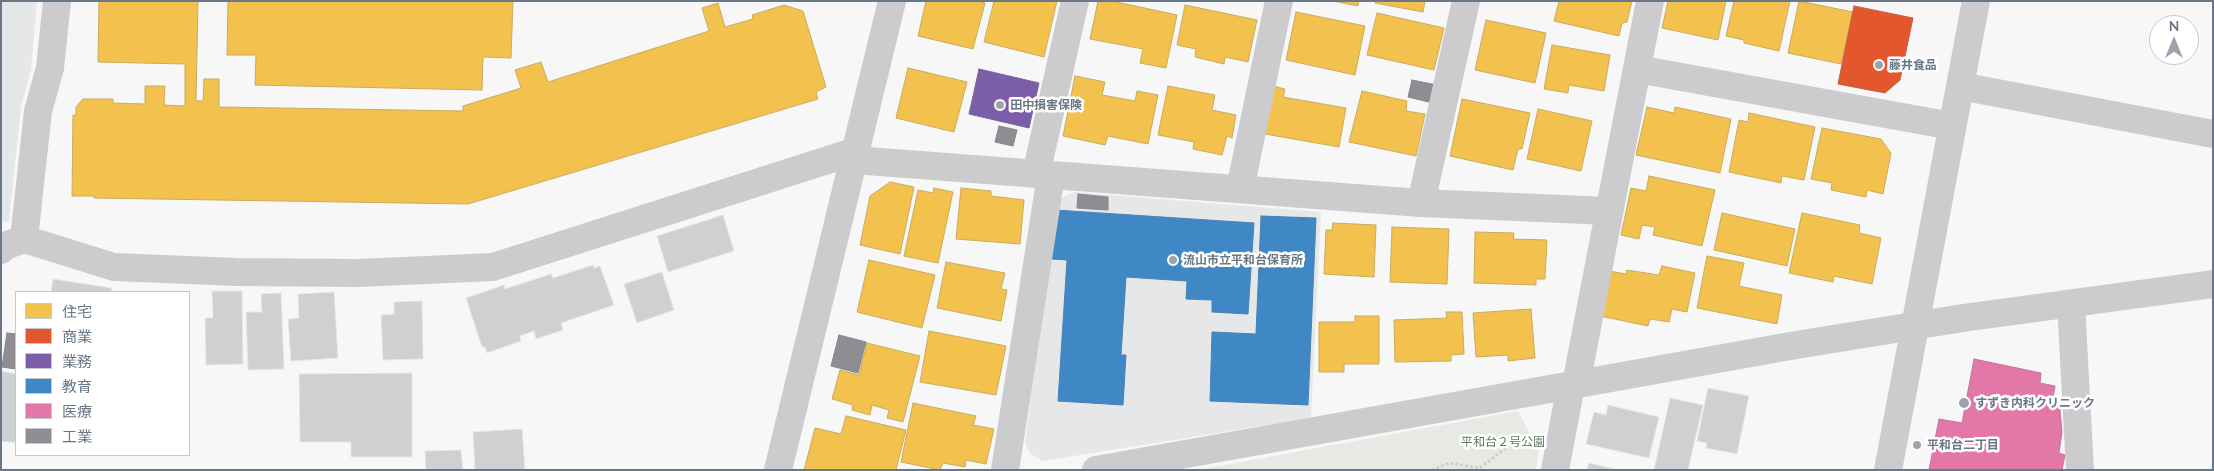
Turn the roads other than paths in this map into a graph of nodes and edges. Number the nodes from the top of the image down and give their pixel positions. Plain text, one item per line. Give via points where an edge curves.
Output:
1 (57, 1) edge
2 (892, 1) edge
3 (1075, 1) edge
4 (1279, 1) edge
5 (1466, 1) edge
6 (1650, 1) edge
7 (1976, 1) edge
8 (1637, 69) junction
9 (1960, 86) junction
10 (1952, 126) junction
11 (2213, 134) edge
12 (855, 155) junction
13 (1044, 175) junction
14 (1240, 189) junction
15 (1421, 203) junction
16 (1608, 212) junction
17 (13, 245) edge
18 (2213, 284) edge
19 (2071, 304) junction
20 (1916, 326) junction
21 (1574, 385) junction
22 (778, 470) edge
23 (1005, 470) edge
24 (1096, 470) edge
25 (1555, 470) edge
26 (1888, 470) edge
27 (2080, 470) edge

1 - 17 street via 50,68 38,111
2 - 12 street
3 - 13 street
4 - 14 street
5 - 15 street
6 - 8 street
7 - 9 street
8 - 10 street
8 - 16 street
9 - 10 street
9 - 11 street
10 - 20 street
12 - 13 street
12 - 17 street via 493,267 340,273 114,267
12 - 22 street
13 - 14 street
13 - 23 street
14 - 15 street
15 - 16 street
16 - 21 street
18 - 19 street
19 - 20 street
19 - 27 street
20 - 21 street
20 - 26 street
21 - 24 street
21 - 25 street

